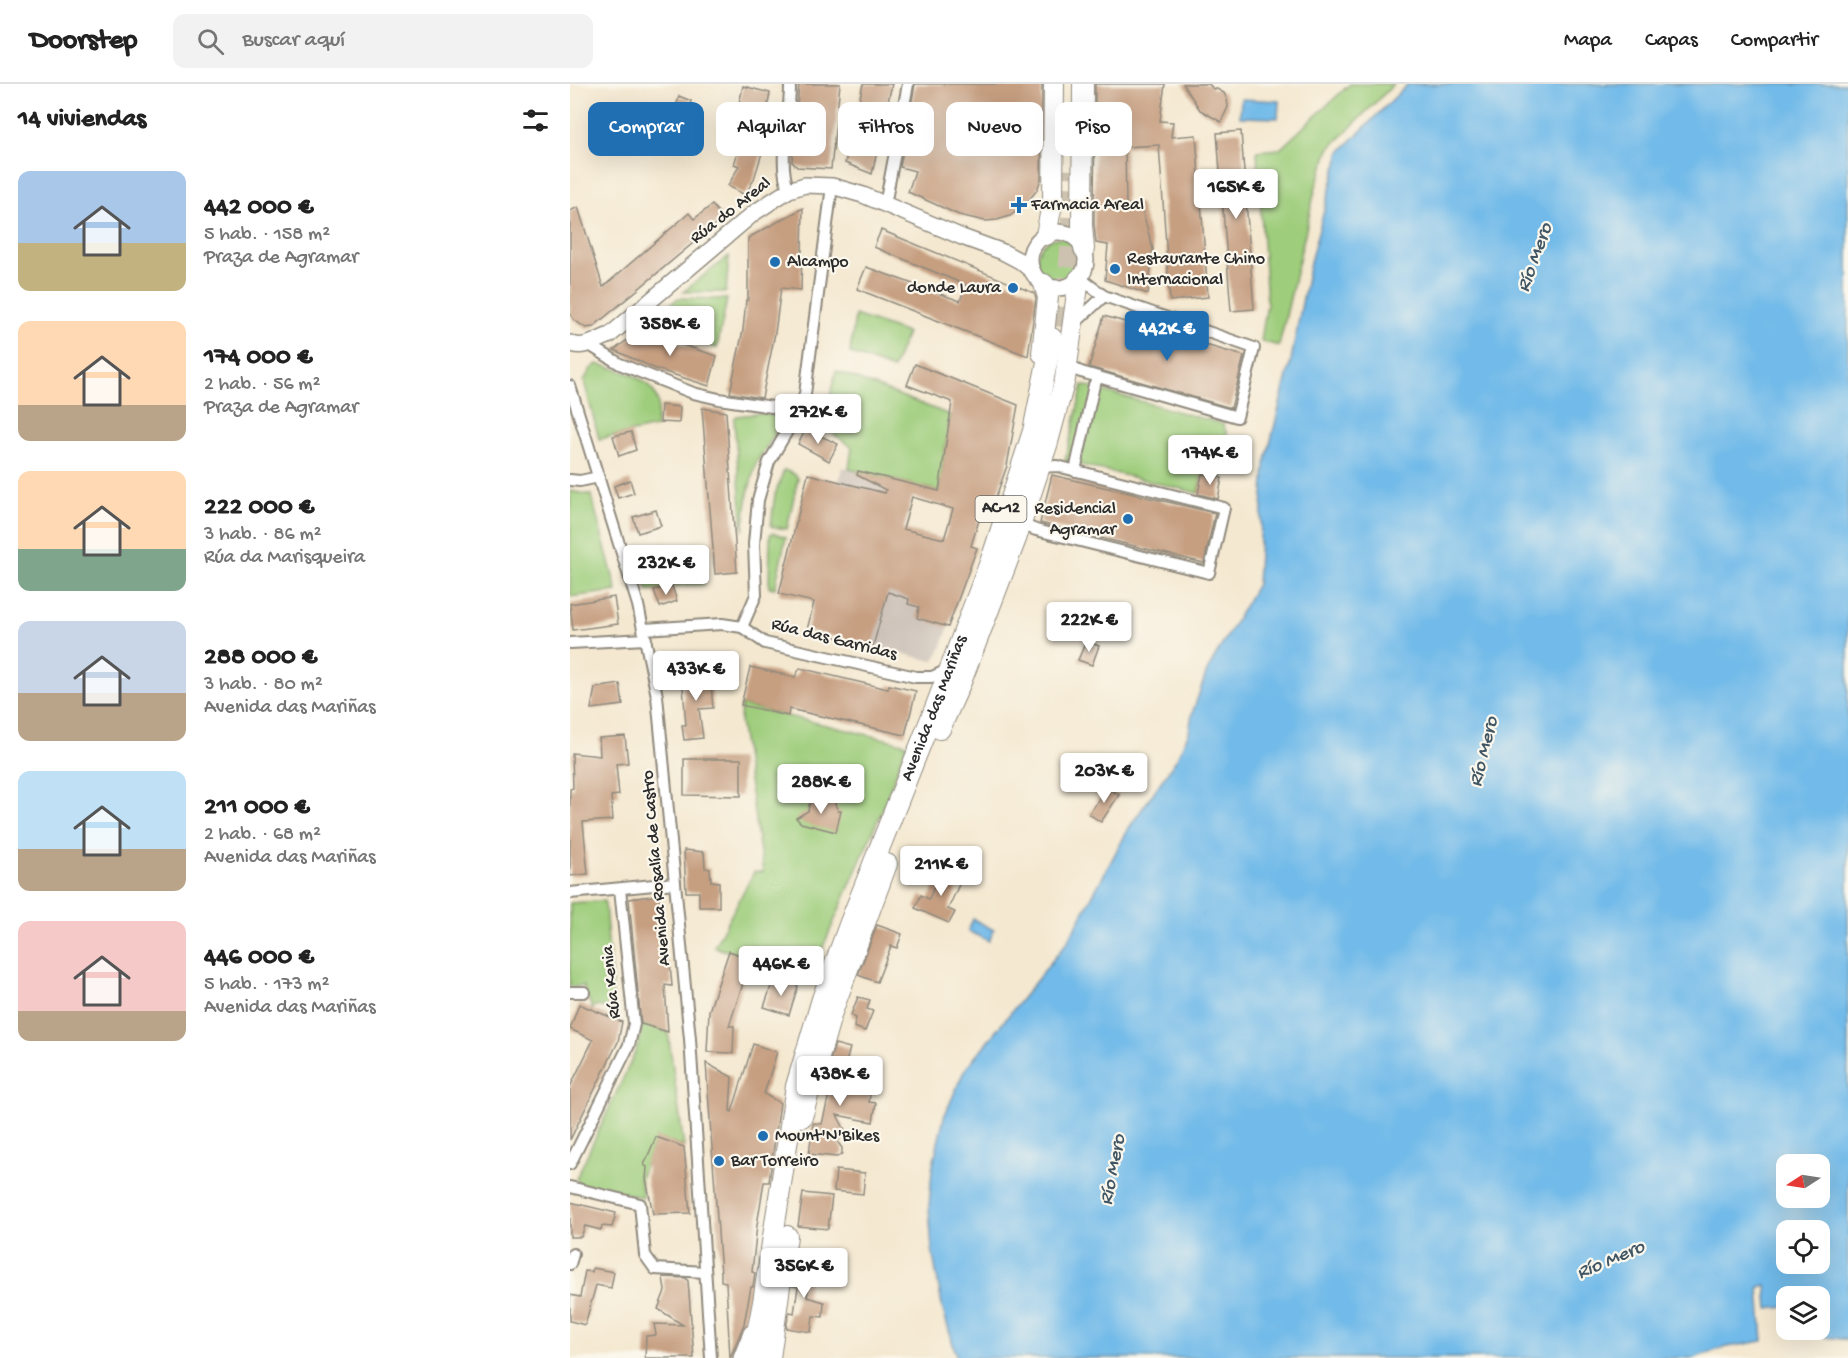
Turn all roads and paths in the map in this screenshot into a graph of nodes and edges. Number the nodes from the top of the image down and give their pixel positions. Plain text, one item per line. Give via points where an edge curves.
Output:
1 (790, 84) edge
2 (909, 84) edge
3 (1054, 84) edge
4 (1061, 84) edge
5 (1073, 84) edge
6 (1083, 84) edge
7 (832, 186) junction
8 (789, 190) junction
9 (885, 205) junction
10 (1040, 240) junction
11 (1084, 249) junction
12 (1004, 252) junction
13 (1039, 278) junction
14 (1079, 278) junction
15 (1104, 296) junction
16 (1063, 334) junction
17 (570, 343) edge
18 (588, 344) junction
19 (1069, 360) junction
20 (1098, 378) junction
21 (570, 386) edge
22 (799, 411) junction
23 (1040, 467) junction
24 (1075, 471) junction
25 (599, 477) junction
26 (570, 480) edge
27 (1022, 520) junction
28 (742, 627) junction
29 (645, 634) junction
30 (570, 643) edge
31 (945, 671) junction
32 (927, 728) junction
33 (930, 751) junction
34 (675, 884) junction
35 (620, 889) junction
36 (570, 893) edge
37 (570, 992) edge
38 (584, 992) dead end
39 (570, 1164) edge
40 (570, 1186) edge
41 (705, 1272) junction
42 (763, 1302) junction
43 (711, 1358) edge
44 (741, 1358) edge
45 (752, 1358) edge
46 (770, 1358) edge

1 - 8 street via 784,165
2 - 9 street
3 - 10 highway via 1053,199
4 - 5 highway via 1067,170
6 - 11 highway
7 - 8 street, Rúa do Areal via 805,185
7 - 9 street, Rúa do Areal
7 - 22 street via 811,360
8 - 18 street, Rúa do Areal via 754,213 609,335
9 - 12 street, Rúa do Areal
10 - 11 street via 1057,232 1068,233
10 - 12 street via 1025,250
10 - 13 street via 1030,258
11 - 14 street via 1086,265
12 - 13 street, Rúa do Areal
13 - 14 street via 1053,288 1064,287
13 - 31 highway, AC-12 via 1048,297 1024,441
14 - 15 street
14 - 16 highway, AC-12
15 - 16 street
15 - 20 street via 1254,348 1237,417
16 - 19 highway, AC-12
16 - 32 highway, Avenida das Mariñas / AC-12 via 983,582
16 - 33 highway, Avenida das Mariñas / AC-12 via 1042,435 1020,505
17 - 18 street
18 - 22 street via 620,364 693,393
19 - 20 street via 1076,370
19 - 23 highway, AC-12
20 - 24 street
21 - 25 street, Avenida Rosalía de Castro
22 - 28 street via 769,462 758,501 754,544 756,594
23 - 24 street via 1050,465
23 - 27 highway, AC-12
24 - 27 street via 1224,508 1209,573 1036,530
25 - 26 street
25 - 29 street, Avenida Rosalía de Castro
27 - 33 highway, AC-12 via 962,682
28 - 29 street, Rúa das Garridas via 722,624
28 - 31 street, Rúa das Garridas via 765,643 915,677 932,677
29 - 30 street, Rúa das Garridas
29 - 34 street, Avenida Rosalía de Castro via 657,696
31 - 32 highway, AC-12
32 - 42 highway, Avenida das Mariñas / AC-12 via 845,936 796,1086
33 - 46 highway, Avenida das Mariñas / AC-12 via 832,1012 802,1116
34 - 35 street
34 - 41 street, Avenida Rosalía de Castro via 691,1050
35 - 36 street
35 - 39 street, Rúa Kenia via 634,1024 622,1061
37 - 38 street
40 - 41 street via 640,1204 645,1255 655,1269
41 - 43 street, Avenida Rosalía de Castro
42 - 44 street
42 - 45 highway, Avenida das Mariñas / AC-12

